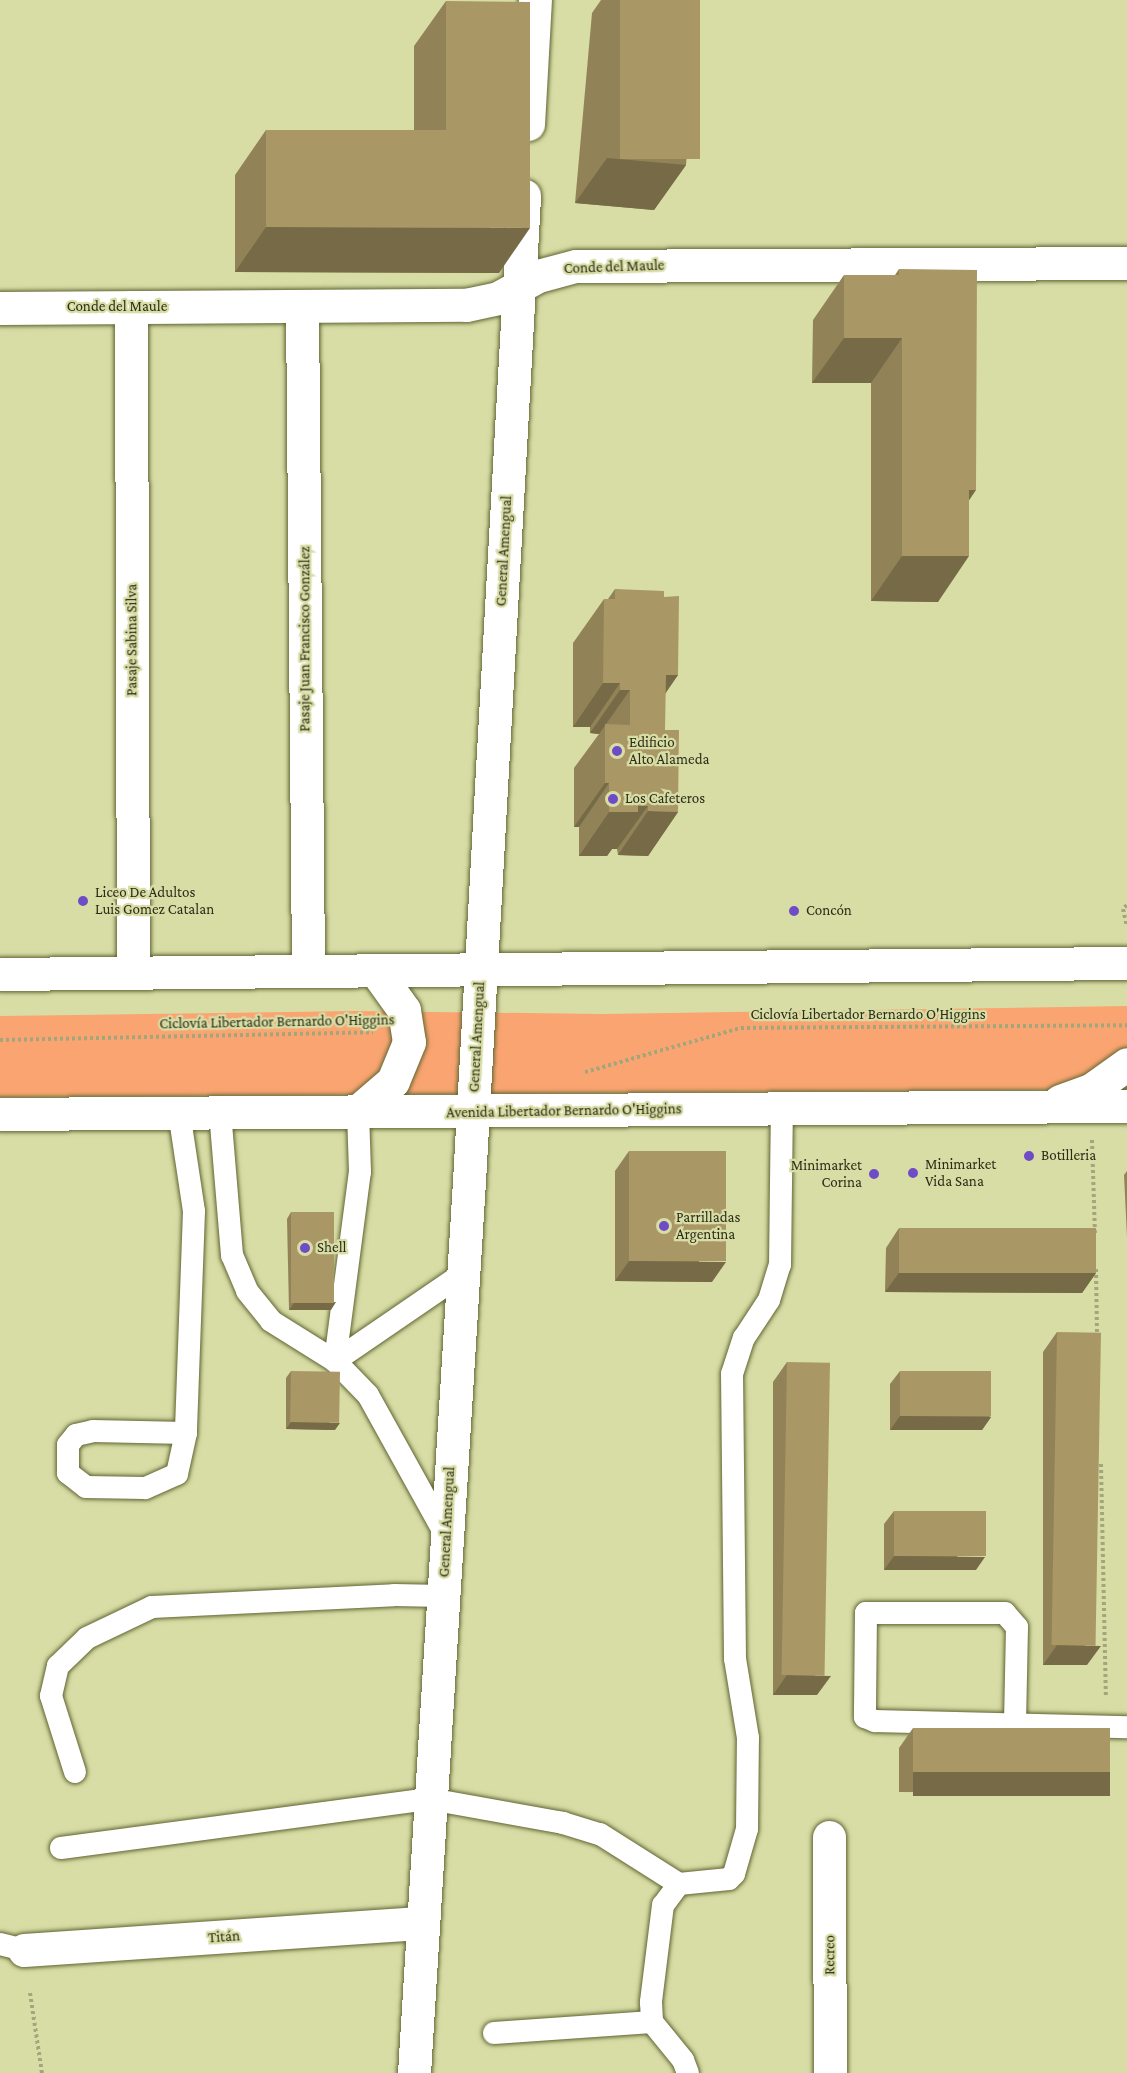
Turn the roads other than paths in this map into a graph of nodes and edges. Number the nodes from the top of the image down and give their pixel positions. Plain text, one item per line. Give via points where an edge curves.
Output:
1 (535, 0) edge
2 (1127, 263) edge
3 (518, 286) junction
4 (303, 306) junction
5 (131, 307) junction
6 (0, 308) edge
7 (1127, 963) edge
8 (481, 970) junction
9 (308, 971) junction
10 (376, 971) junction
11 (134, 973) junction
12 (0, 974) edge
13 (1127, 1064) edge
14 (1046, 1105) junction
15 (1127, 1106) edge
16 (782, 1109) junction
17 (358, 1111) junction
18 (179, 1112) junction
19 (220, 1112) junction
20 (472, 1112) junction
21 (0, 1114) edge
22 (462, 1274) junction
23 (335, 1361) junction
24 (186, 1433) junction
25 (446, 1536) junction
26 (443, 1596) junction
27 (1015, 1723) junction
28 (1117, 1727) edge
29 (75, 1772) dead end
30 (430, 1799) junction
31 (829, 1837) dead end
32 (61, 1848) dead end
33 (679, 1884) junction
34 (423, 1923) junction
35 (12, 1947) edge
36 (652, 2022) junction
37 (494, 2033) dead end
38 (414, 2073) edge
39 (688, 2073) edge
40 (830, 2073) edge

1 - 3 street, General Amengual
2 - 3 street, Conde del Maule via 576,266
3 - 4 street, Conde del Maule via 498,298 466,305
3 - 8 street, General Amengual
4 - 5 street, Conde del Maule
4 - 9 street, Pasaje Juan Francisco González
5 - 6 street, Conde del Maule
5 - 11 street, Pasaje Sabina Silva
7 - 8 street
8 - 10 street
8 - 20 street, General Amengual
9 - 10 street
9 - 11 street
10 - 17 street via 400,1004 409,1031 399,1072
11 - 12 street
13 - 14 street via 1091,1090
14 - 15 street, Avenida Libertador Bernardo O'Higgins
14 - 16 street, Avenida Libertador Bernardo O'Higgins
16 - 20 street, Avenida Libertador Bernardo O'Higgins
16 - 33 lane via 780,1266 769,1300 744,1338 732,1374 735,1659 748,1738 747,1829 737,1869 729,1879
17 - 19 street, Avenida Libertador Bernardo O'Higgins
17 - 20 street, Avenida Libertador Bernardo O'Higgins
17 - 23 lane via 360,1172
18 - 19 street, Avenida Libertador Bernardo O'Higgins
18 - 21 street, Avenida Libertador Bernardo O'Higgins
18 - 24 lane via 194,1211
19 - 23 lane via 232,1255 247,1291 271,1321
20 - 22 street, General Amengual
22 - 23 lane
22 - 25 street, General Amengual
23 - 25 lane via 368,1395
24 - 24 lane via 177,1474 162,1483 145,1488 86,1487 68,1473 68,1445 76,1435 93,1431
25 - 26 street, General Amengual
26 - 29 lane via 394,1594 144,1610 87,1638 58,1666 51,1696
26 - 30 street, General Amengual
27 - 27 lane via 875,1721 865,1717 866,1613 1005,1612 1017,1627
27 - 28 lane
30 - 32 lane
30 - 33 lane via 563,1823 600,1834
30 - 34 street, General Amengual
31 - 40 street, Recreo
33 - 36 lane via 663,1905 658,1928
34 - 35 street, Titán
34 - 38 street, General Amengual
36 - 37 lane
36 - 39 lane via 683,2060

